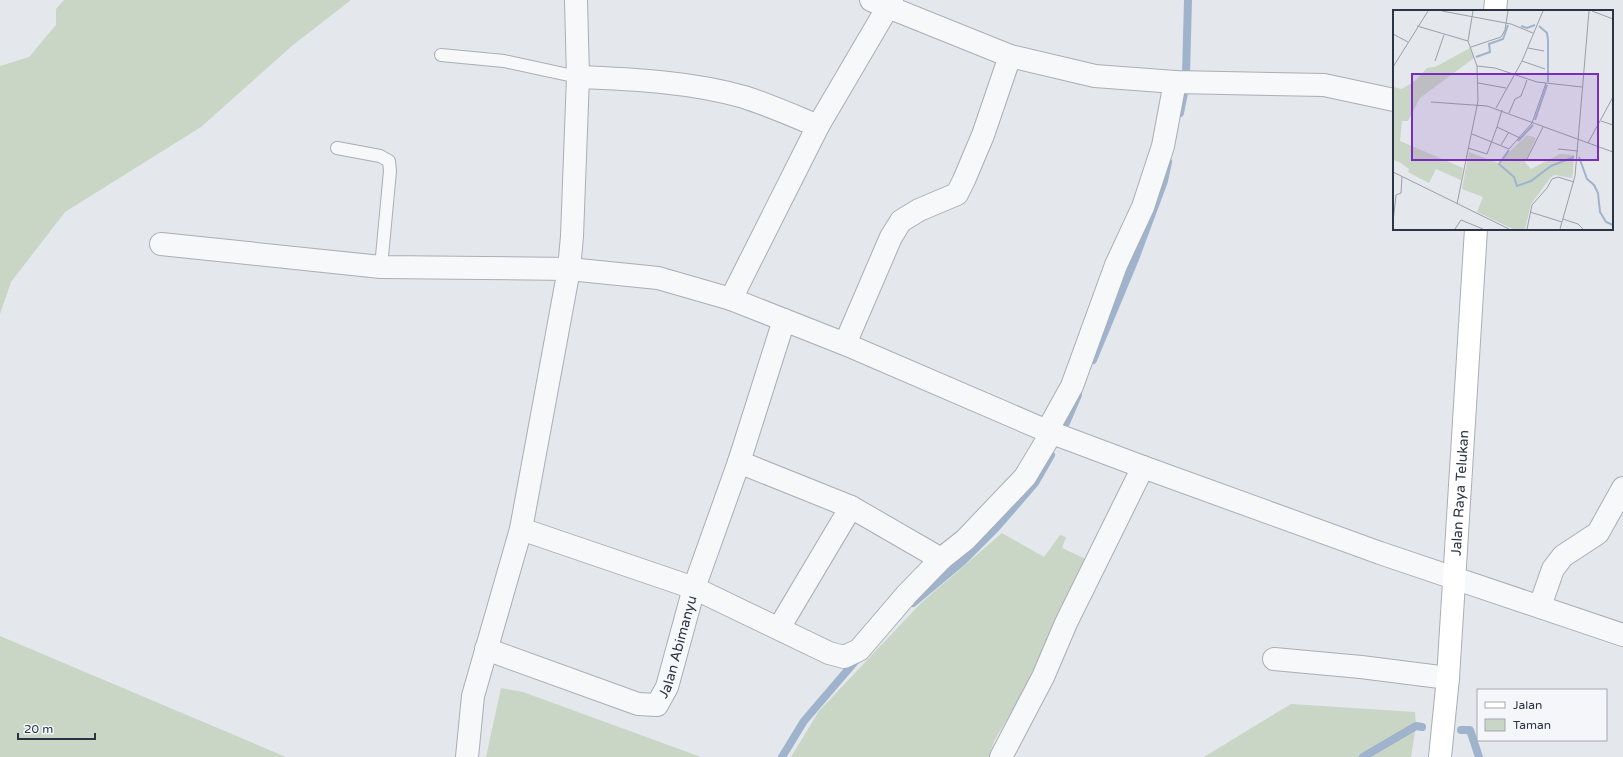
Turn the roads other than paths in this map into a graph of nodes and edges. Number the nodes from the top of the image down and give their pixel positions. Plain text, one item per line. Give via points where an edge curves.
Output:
1 (576, 0) edge
2 (1496, 0) edge
3 (883, 2) edge
4 (1495, 10) edge
5 (441, 55) dead end
6 (1010, 56) junction
7 (578, 76) junction
8 (1175, 82) junction
9 (1393, 100) edge
10 (818, 126) junction
11 (337, 148) dead end
12 (1476, 230) edge
13 (161, 244) dead end
14 (381, 268) junction
15 (568, 269) junction
16 (731, 299) junction
17 (784, 320) junction
18 (845, 344) junction
19 (1050, 431) junction
20 (739, 462) junction
21 (1143, 466) junction
22 (1623, 488) edge
23 (851, 507) junction
24 (521, 529) junction
25 (942, 559) junction
26 (1454, 579) junction
27 (694, 588) junction
28 (1540, 606) junction
29 (779, 628) junction
30 (1623, 635) edge
31 (486, 648) junction
32 (1274, 659) dead end
33 (1448, 678) junction
34 (467, 757) edge
35 (1001, 757) edge
36 (1440, 757) edge

1 - 7 street
2 - 4 main road
3 - 6 street
3 - 10 street
5 - 7 lane via 504,61
6 - 8 street via 1095,76
6 - 18 street via 983,135 957,194 918,210 901,221 891,237
7 - 10 street via 702,88 745,97
7 - 15 street via 572,236
8 - 9 street via 1324,85
8 - 19 street via 1163,146 1144,207 1116,265 1072,386
10 - 16 street
11 - 14 lane via 380,156 389,161
12 - 26 main road, Jalan Raya Telukan
13 - 14 street
14 - 15 street
15 - 16 street via 658,278
15 - 24 street
16 - 17 street
17 - 18 street
17 - 20 street, Jalan Abimanyu
18 - 19 street
19 - 21 street
19 - 25 street via 1025,477 965,540
20 - 23 street
20 - 27 street, Jalan Abimanyu
21 - 26 street
21 - 35 street via 1066,622 1043,677
22 - 28 street via 1598,533 1563,556 1552,569
23 - 25 street
23 - 29 street
24 - 27 street
24 - 31 street
25 - 29 street via 858,650 844,657 829,653
26 - 28 street
26 - 33 main road, Jalan Raya Telukan
27 - 29 street
27 - 31 street, Jalan Abimanyu via 667,687 657,705 638,704
28 - 30 street
31 - 34 street via 473,696
32 - 33 street
33 - 36 main road, Jalan Raya Telukan

